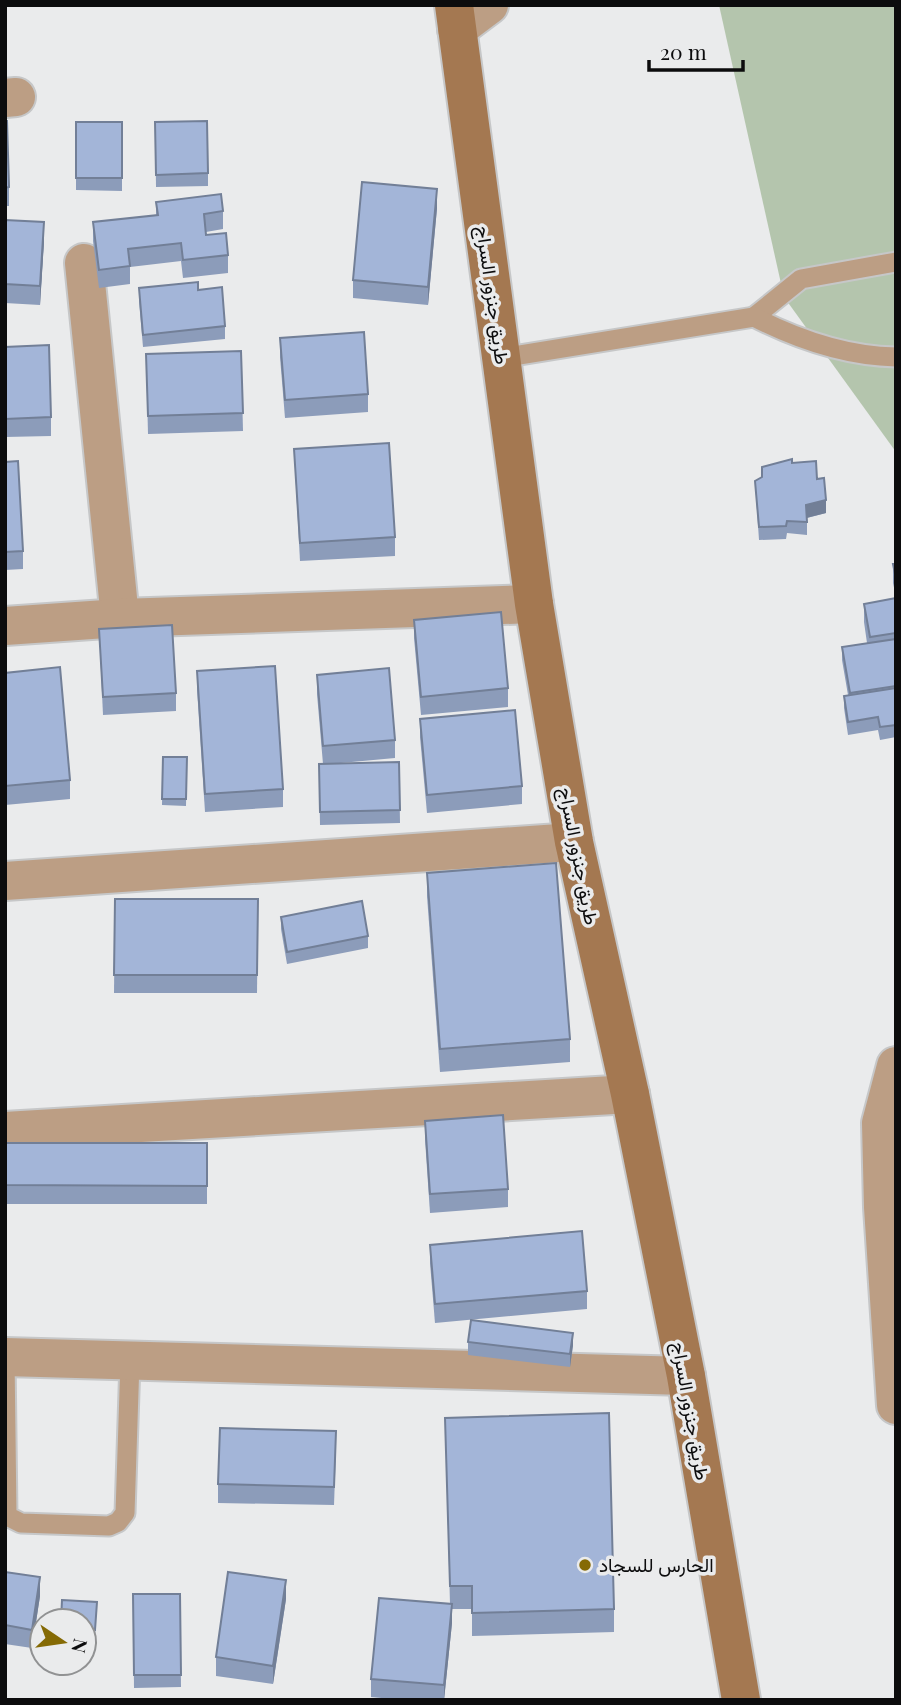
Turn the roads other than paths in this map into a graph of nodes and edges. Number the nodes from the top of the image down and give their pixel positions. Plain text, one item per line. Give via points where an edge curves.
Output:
1 (489, 5) edge
2 (456, 17) edge
3 (896, 262) edge
4 (84, 263) dead end
5 (754, 317) junction
6 (896, 357) edge
7 (501, 358) junction
8 (534, 604) junction
9 (120, 618) junction
10 (5, 626) edge
11 (574, 842) junction
12 (5, 881) edge
13 (896, 1066) edge
14 (631, 1094) junction
15 (5, 1131) edge
16 (5, 1357) edge
17 (130, 1361) junction
18 (686, 1376) junction
19 (896, 1405) edge
20 (741, 1700) edge

1 - 2 street
2 - 7 street, طريق جنزور السراج
3 - 5 lane via 801,279
4 - 9 street
5 - 6 lane via 786,333 870,356
5 - 7 lane
7 - 8 street, طريق جنزور السراج
8 - 9 street
8 - 11 street, طريق جنزور السراج
9 - 10 street
11 - 12 street
11 - 14 street, طريق جنزور السراج
13 - 19 street via 881,1123
14 - 15 street
14 - 18 street, طريق جنزور السراج
16 - 17 street
16 - 17 lane via 7,1516 21,1523 109,1526 125,1513
17 - 18 street
18 - 20 street, طريق جنزور السراج

